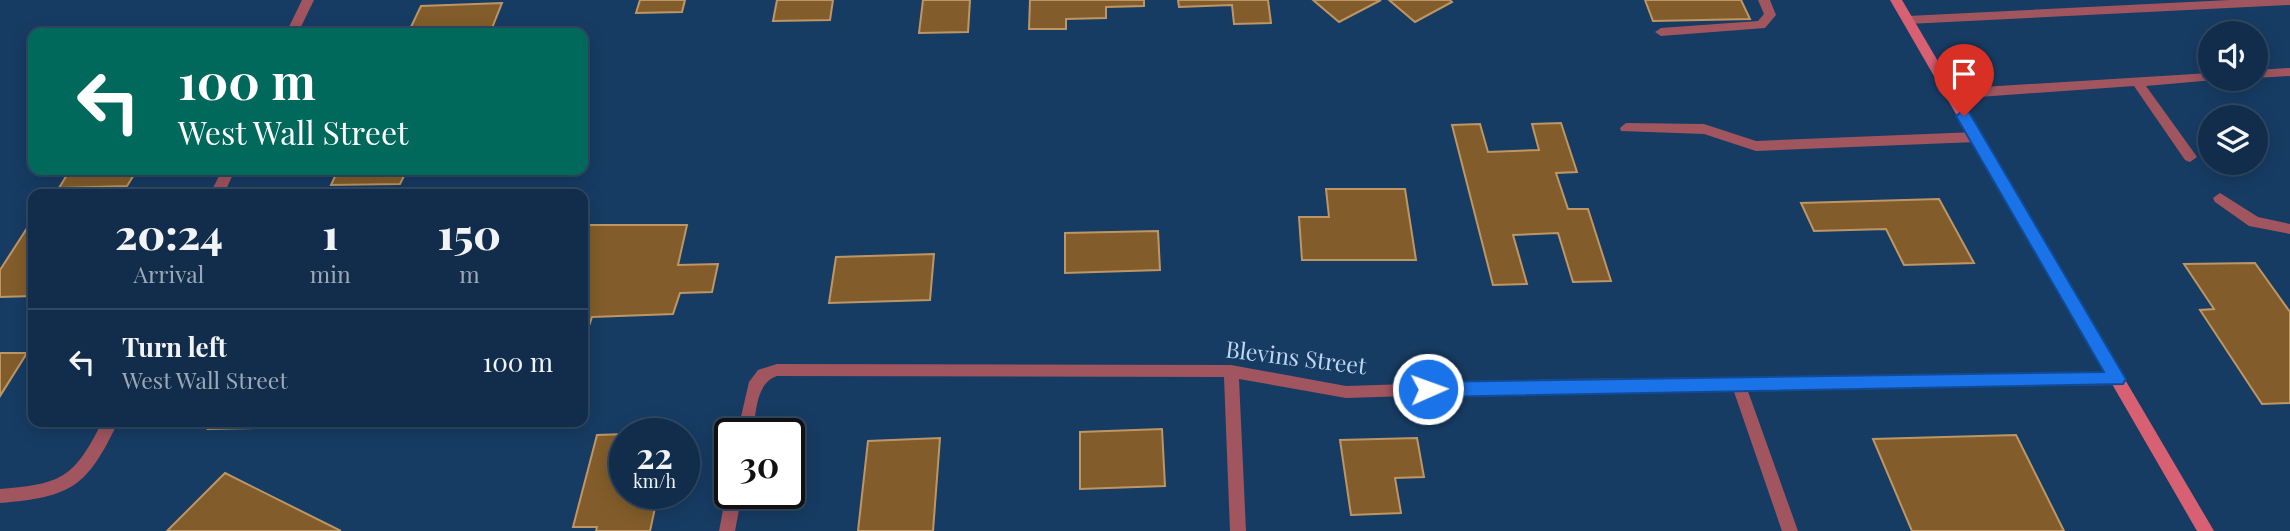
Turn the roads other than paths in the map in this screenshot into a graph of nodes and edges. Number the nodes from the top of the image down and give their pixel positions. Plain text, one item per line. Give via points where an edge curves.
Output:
1 (308, 0) edge
2 (1764, 0) edge
3 (1896, 0) edge
4 (2290, 1) edge
5 (1908, 20) junction
6 (294, 28) edge
7 (1661, 32) dead end
8 (2290, 72) edge
9 (2268, 73) edge
10 (2198, 78) edge
11 (2137, 82) junction
12 (1951, 94) junction
13 (1626, 128) dead end
14 (1976, 137) junction
15 (2190, 157) dead end
16 (2220, 198) dead end
17 (2290, 229) edge
18 (1231, 371) junction
19 (2117, 379) junction
20 (1738, 383) junction
21 (748, 418) edge
22 (108, 427) edge
23 (0, 496) edge
24 (731, 509) edge
25 (727, 531) edge
26 (1238, 531) edge
27 (1790, 531) edge
28 (2206, 531) edge

1 - 6 street
2 - 7 street via 1770,15 1761,25
3 - 5 street
4 - 5 street
5 - 12 street
8 - 9 street
10 - 11 street
11 - 12 street
11 - 15 street
12 - 14 street
13 - 14 street via 1704,129 1756,146
14 - 19 street
16 - 17 street via 2254,222
18 - 20 street, Blevins Street via 1346,392
18 - 21 street, Blevins Street via 777,370 763,374 754,387
18 - 26 street
19 - 20 street, Blevins Street
19 - 28 street
20 - 27 street
22 - 23 street via 69,481
24 - 25 street

